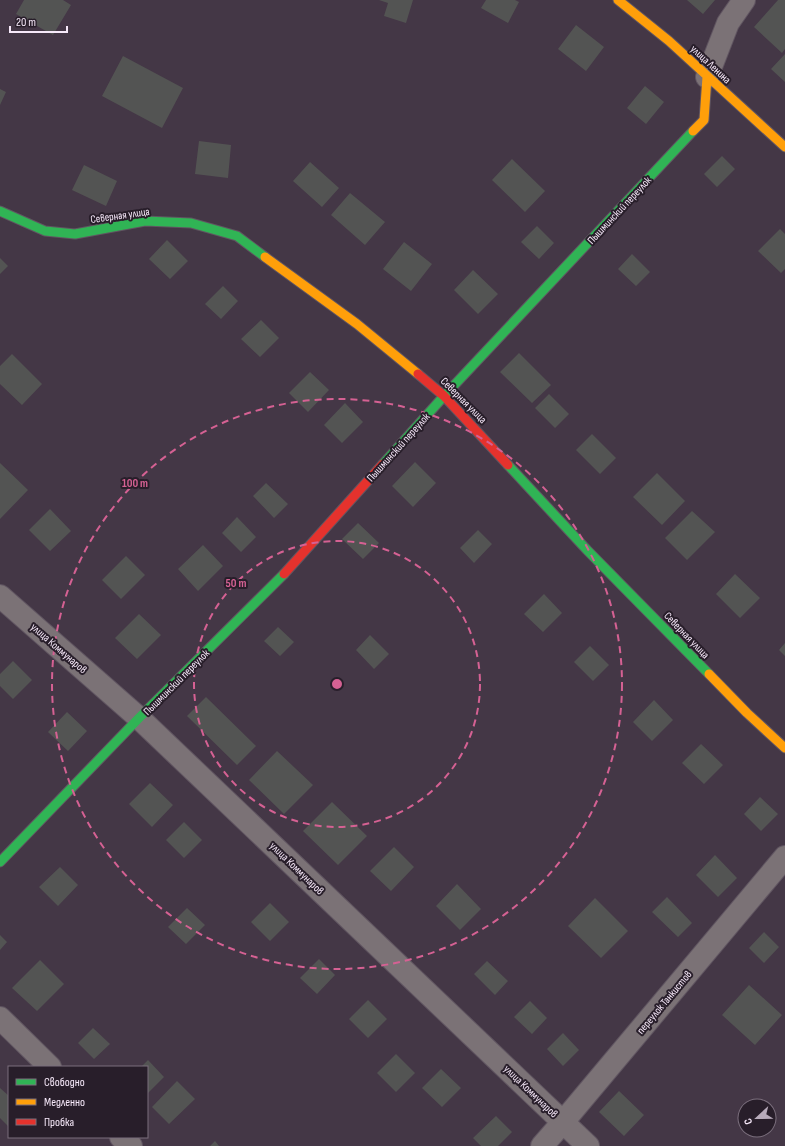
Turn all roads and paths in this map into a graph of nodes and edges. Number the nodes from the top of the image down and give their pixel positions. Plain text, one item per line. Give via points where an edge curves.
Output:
1 (618, 0) edge
2 (744, 0) edge
3 (707, 78) junction
4 (785, 147) edge
5 (0, 211) edge
6 (444, 396) junction
7 (0, 596) edge
8 (139, 718) junction
9 (785, 748) edge
10 (785, 857) edge
11 (0, 862) edge
12 (0, 1018) edge
13 (49, 1066) edge
14 (563, 1122) junction
15 (122, 1138) edge
16 (131, 1146) edge
17 (542, 1146) edge
18 (588, 1146) edge

1 - 3 street, улица Ленина via 669,41
2 - 3 street, Пышминский переулок via 728,23
3 - 4 street, улица Ленина
3 - 6 street, Пышминский переулок via 704,120
5 - 6 street, Северная улица via 45,231 75,234 146,221 191,224 237,236 357,324
6 - 8 street, Пышминский переулок via 277,581
6 - 9 street, Северная улица via 587,550
7 - 8 street, улица Коммунаров
8 - 11 street, Пышминский переулок
8 - 14 street, улица Коммунаров
10 - 14 street, переулок Танкистов
12 - 13 street
14 - 17 street, переулок Танкистов
14 - 18 street, улица Коммунаров
15 - 16 street

